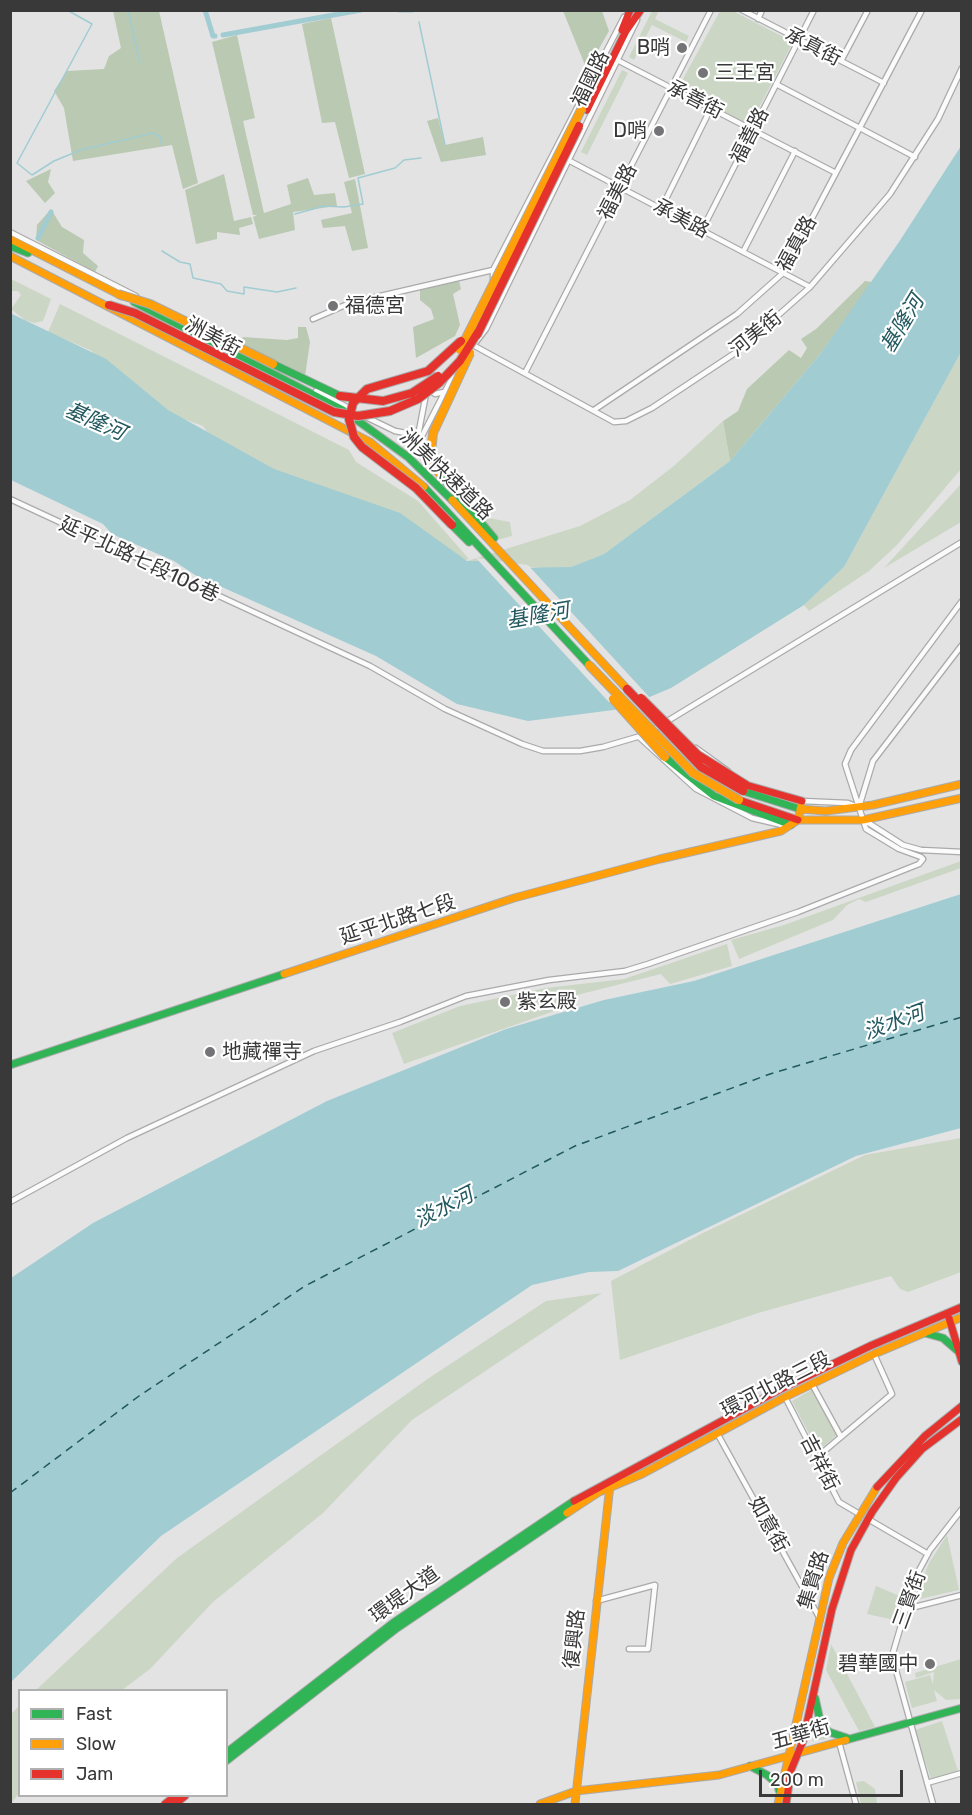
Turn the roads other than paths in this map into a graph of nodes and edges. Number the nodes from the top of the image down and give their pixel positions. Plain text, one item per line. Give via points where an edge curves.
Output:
1 (629, 10) edge
2 (711, 10) edge
3 (742, 10) edge
4 (762, 10) edge
5 (814, 10) edge
6 (868, 10) edge
7 (922, 10) edge
8 (640, 11) edge
9 (758, 19) junction
10 (799, 40) junction
11 (619, 61) junction
12 (841, 62) junction
13 (962, 68) edge
14 (884, 83) junction
15 (776, 84) junction
16 (671, 88) junction
17 (711, 108) junction
18 (584, 109) junction
19 (860, 128) junction
20 (753, 130) junction
21 (552, 152) junction
22 (795, 152) junction
23 (915, 157) junction
24 (569, 161) junction
25 (836, 173) junction
26 (620, 187) junction
27 (661, 209) junction
28 (702, 230) junction
29 (10, 232) edge
30 (10, 239) edge
31 (10, 246) edge
32 (743, 252) junction
33 (10, 254) edge
34 (57, 263) junction
35 (493, 270) junction
36 (783, 273) junction
37 (810, 287) junction
38 (118, 294) junction
39 (109, 305) junction
40 (313, 319) dead end
41 (475, 331) junction
42 (463, 340) junction
43 (472, 345) junction
44 (525, 373) junction
45 (428, 386) junction
46 (446, 390) junction
47 (594, 410) junction
48 (418, 436) junction
49 (10, 499) edge
50 (962, 542) edge
51 (512, 562) junction
52 (521, 591) junction
53 (962, 601) edge
54 (962, 645) edge
55 (670, 721) junction
56 (639, 737) junction
57 (962, 784) edge
58 (741, 796) junction
59 (962, 798) edge
60 (801, 805) junction
61 (859, 807) junction
62 (863, 820) junction
63 (795, 823) junction
64 (962, 852) edge
65 (10, 1065) edge
66 (10, 1202) edge
67 (960, 1315) edge
68 (949, 1317) junction
69 (925, 1333) junction
70 (874, 1354) junction
71 (960, 1357) edge
72 (812, 1384) junction
73 (785, 1397) junction
74 (962, 1406) edge
75 (962, 1419) edge
76 (962, 1427) edge
77 (717, 1433) junction
78 (940, 1434) junction
79 (841, 1437) junction
80 (690, 1442) junction
81 (816, 1458) junction
82 (614, 1478) junction
83 (609, 1489) junction
84 (962, 1509) edge
85 (859, 1514) junction
86 (868, 1519) junction
87 (927, 1554) junction
88 (962, 1595) edge
89 (596, 1601) junction
90 (903, 1611) junction
91 (819, 1617) junction
92 (395, 1626) junction
93 (629, 1649) dead end
94 (348, 1660) junction
95 (814, 1692) junction
96 (962, 1708) edge
97 (910, 1722) junction
98 (850, 1738) junction
99 (839, 1742) junction
100 (228, 1751) edge
101 (799, 1752) junction
102 (787, 1756) junction
103 (228, 1759) edge
104 (750, 1766) junction
105 (962, 1773) edge
106 (927, 1783) junction
107 (576, 1791) junction
108 (779, 1800) edge
109 (540, 1804) edge
110 (575, 1804) edge
111 (786, 1804) edge
112 (856, 1804) edge
113 (933, 1804) edge

1 - 18 main road
1 - 21 street, 福國路
2 - 16 street, 福美路
3 - 9 street, 承真街
4 - 9 street
5 - 10 street, 福善路
6 - 12 street
7 - 14 street, 福真路
8 - 11 street, 福國路
8 - 18 main road
9 - 10 street, 承真街
10 - 12 street, 承真街
10 - 15 street, 福善路
11 - 16 street, 承善街
11 - 24 street, 福國路
12 - 14 street, 承真街
13 - 23 street, 河美街
14 - 19 street, 福真路
15 - 19 street
15 - 20 street, 福善路
16 - 17 street, 承善街
16 - 26 street, 福美路
17 - 20 street, 承善街
17 - 27 street
18 - 41 main road, bridge
19 - 23 street
19 - 25 street, 福真路
20 - 22 street, 承善街
20 - 28 street, 福善路
21 - 24 street, 承美路
21 - 35 street
22 - 25 street, 承善街
22 - 32 street
23 - 37 street, 河美街 via 863,228
24 - 26 street, 承美路
24 - 43 street via 486,329
25 - 36 street, 福真路
26 - 27 street, 承美路
26 - 44 street, 福美路
27 - 28 street, 承美路
28 - 32 street, 承美路
29 - 48 street, 洲美街 via 377,424
30 - 34 main road, 洲美快速道路
31 - 34 main road
32 - 36 street, 承美路
33 - 39 main road, 洲美快速道路
34 - 38 main road, 洲美快速道路
35 - 40 street via 350,303
35 - 42 street via 487,306
36 - 37 street, 承美路
36 - 47 street, 福真路 via 728,321
37 - 47 street, 河美街 via 738,351 652,408 620,423
38 - 41 main road, bridge via 150,304 327,391 368,401 405,395 434,380
38 - 51 main road, 洲美快速道路, bridge via 351,416 422,470
39 - 41 main road, bridge via 135,313 334,412 358,416 390,411 418,399 459,361
39 - 52 main road, 洲美快速道路, bridge via 370,442 408,471 446,508
41 - 51 main road, bridge via 436,423 431,453 438,472
41 - 52 main road, bridge via 428,371 376,385 360,395 350,411 350,428 362,447 416,488
42 - 43 street, 河美街
42 - 45 street via 436,364
43 - 44 street, 河美街
43 - 46 street
44 - 47 street, 河美街
45 - 46 street via 435,394
45 - 48 street
46 - 48 street via 425,432
49 - 56 street, 延平北路七段106巷 via 370,666 478,725 543,751 591,750
50 - 55 street, 延平北路七段106巷
51 - 58 main road, 洲美快速道路, bridge via 627,689 642,698
52 - 58 main road, 洲美快速道路, bridge via 693,773
53 - 61 street via 846,758 845,771
54 - 61 street via 873,761
55 - 56 street, 延平北路七段106巷
55 - 60 street via 700,751 729,771
56 - 63 street via 689,784 712,799 758,820 776,825
57 - 61 main road
58 - 60 main road
58 - 63 main road, 洲美快速道路
59 - 62 main road, 延平北路七段
60 - 61 main road via 826,811
60 - 63 main road
61 - 62 street
62 - 63 main road, 延平北路七段
62 - 64 street via 903,845
62 - 66 street via 866,830 921,857 921,862 798,912 648,964 620,972 466,996 314,1051 127,1138
63 - 65 main road, 延平北路七段 via 775,833 514,898
67 - 68 main road, 環河北路三段
68 - 69 main road, 環河北路三段
68 - 71 main road
68 - 80 main road, 環河北路三段 via 781,1389
69 - 70 main road, 環河北路三段
69 - 71 main road via 944,1338
70 - 72 main road, 環河北路三段
70 - 79 street via 892,1394
72 - 73 main road, 環河北路三段
72 - 79 street
73 - 77 main road, 環河北路三段
73 - 81 street, 吉祥街
74 - 85 main road, 集賢路 via 902,1457
75 - 78 main road, 集賢路
76 - 78 main road
77 - 80 main road, 環河北路三段
77 - 91 street, 如意街
78 - 86 main road, 集賢路 via 896,1478
79 - 81 street
80 - 82 main road, 環河北路三段
80 - 83 main road, 環河北路三段
81 - 85 street, 吉祥街 via 839,1502
82 - 83 main road, 復興路
82 - 92 main road, 環堤大道 via 510,1542
83 - 89 main road, 復興路
83 - 92 main road, 環堤大道 via 598,1492
84 - 87 street, 三賢街
85 - 86 street, 吉祥街
85 - 91 main road, 集賢路 via 830,1578
86 - 87 street, 吉祥街
86 - 95 main road, 集賢路 via 838,1586
87 - 90 street, 三賢街
88 - 90 street
89 - 93 street via 655,1585 648,1649
89 - 107 main road, 復興路
90 - 97 street, 三賢街 via 892,1656
91 - 102 main road, 集賢路
92 - 94 main road, 環堤大道
94 - 100 main road, 環堤大道
94 - 103 main road, 環堤大道
95 - 98 main road via 821,1725 829,1732
95 - 101 main road, 集賢路
96 - 97 main road, 五華街
97 - 98 main road, 五華街
97 - 106 street, 三賢街
98 - 99 main road, 五華街
99 - 101 main road, 五華街
99 - 112 street
101 - 102 main road, 五華街
101 - 111 main road, 集賢路 via 791,1770
102 - 104 main road, 五華街
102 - 108 main road, 集賢路
104 - 107 main road, 五華街 via 719,1775
104 - 108 main road via 778,1785
105 - 106 street
106 - 113 street, 三賢街
107 - 109 main road, 五華街
107 - 110 main road, 復興路

